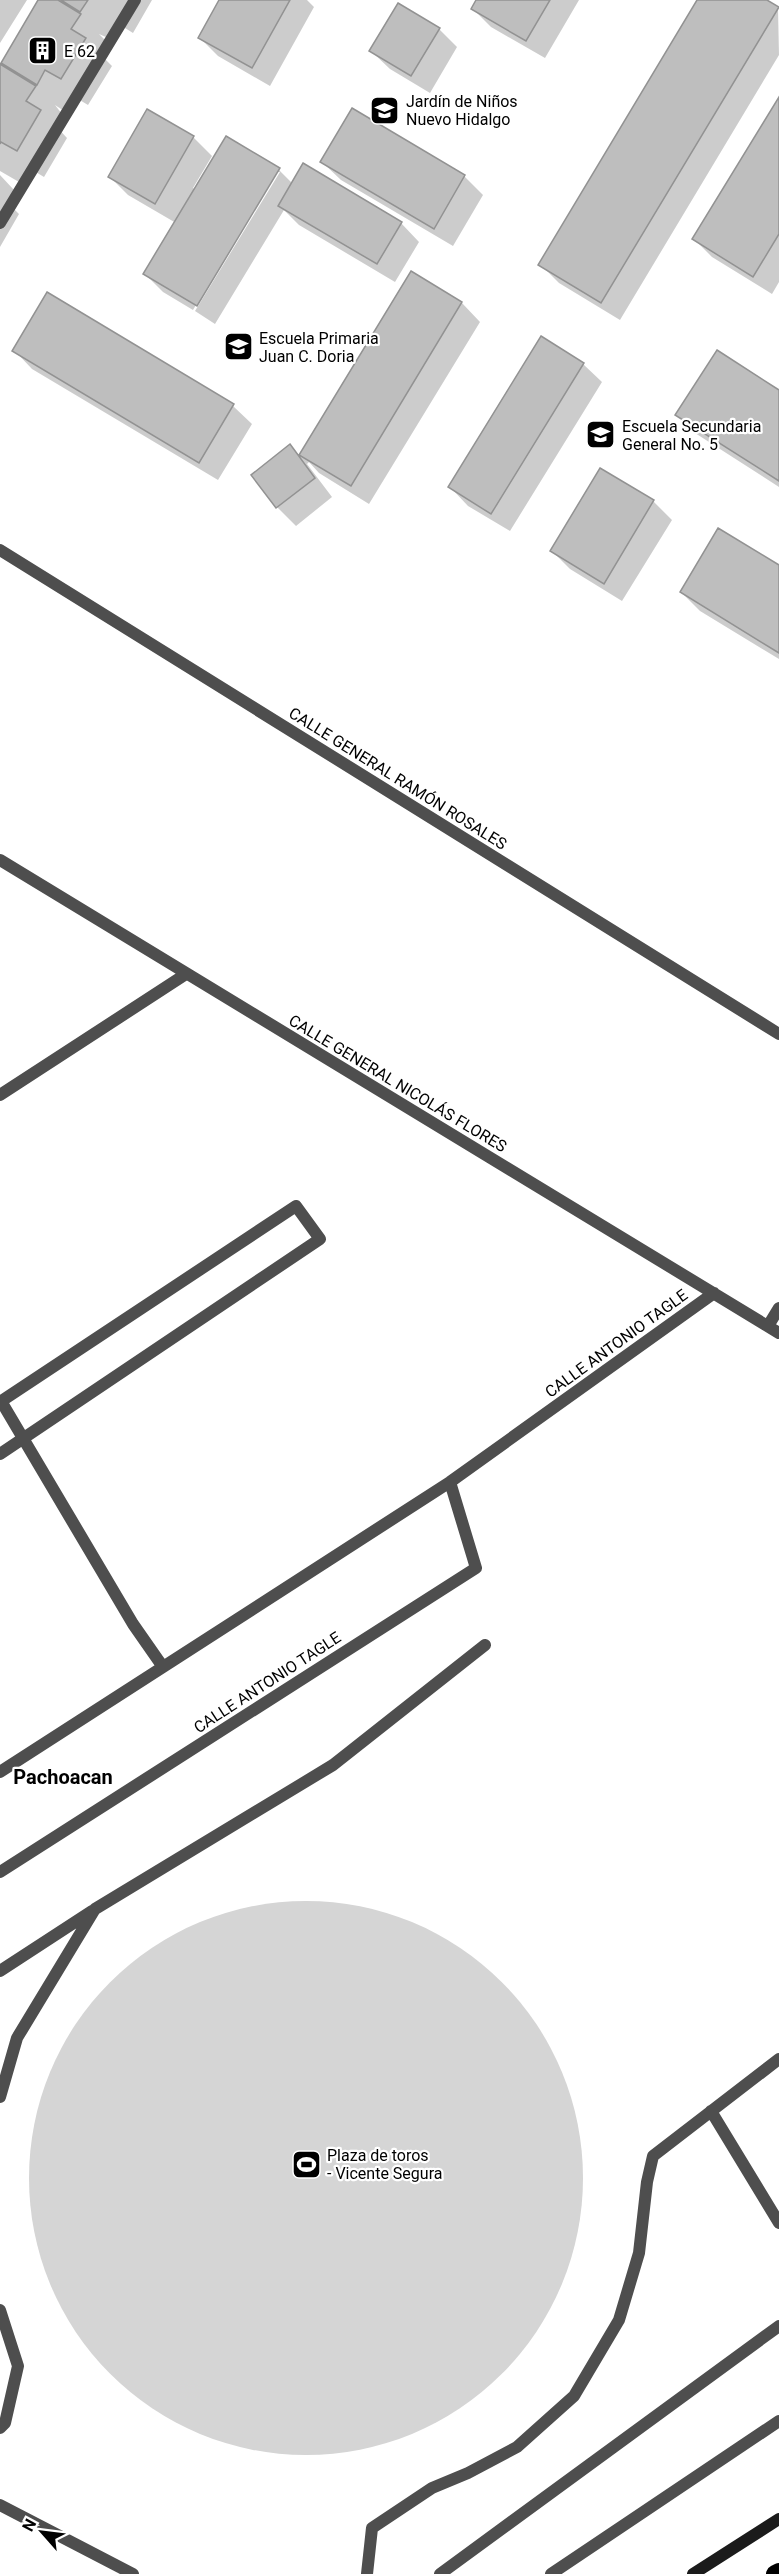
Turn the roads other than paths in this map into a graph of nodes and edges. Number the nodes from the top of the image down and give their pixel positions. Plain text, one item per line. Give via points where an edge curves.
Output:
1 (135, 0) edge
2 (0, 223) edge
3 (0, 550) edge
4 (0, 860) edge
5 (186, 974) junction
6 (779, 1034) edge
7 (0, 1095) edge
8 (714, 1293) junction
9 (779, 1308) edge
10 (768, 1326) junction
11 (779, 1333) edge
12 (1, 1402) edge
13 (24, 1438) junction
14 (0, 1454) edge
15 (450, 1482) junction
16 (485, 1645) dead end
17 (162, 1667) junction
18 (0, 1772) edge
19 (0, 1872) edge
20 (95, 1909) junction
21 (0, 1971) edge
22 (779, 2059) edge
23 (0, 2097) edge
24 (711, 2111) junction
25 (779, 2223) edge
26 (0, 2310) edge
27 (779, 2326) edge
28 (779, 2421) edge
29 (0, 2428) edge
30 (0, 2505) edge
31 (779, 2519) edge
32 (134, 2574) edge
33 (367, 2574) edge
34 (440, 2574) edge
35 (551, 2574) edge
36 (693, 2574) edge

1 - 2 street
3 - 6 street, CALLE GENERAL RAMÓN ROSALES
4 - 5 street, CALLE GENERAL NICOLÁS FLORES
5 - 7 street
5 - 8 street, CALLE GENERAL NICOLÁS FLORES
8 - 10 street, CALLE GENERAL NICOLÁS FLORES
8 - 15 street, CALLE ANTONIO TAGLE
9 - 10 street
10 - 11 street, CALLE GENERAL NICOLÁS FLORES
12 - 13 street
12 - 13 street via 296,1206 320,1239
13 - 14 street
13 - 17 street
15 - 17 street, CALLE ANTONIO TAGLE
15 - 19 street, CALLE ANTONIO TAGLE via 476,1568
16 - 20 street via 333,1766
17 - 18 street, CALLE ANTONIO TAGLE
20 - 21 street
20 - 23 street via 17,2038
22 - 24 street
24 - 25 street
24 - 33 street via 653,2156 639,2253 619,2320 574,2396 517,2447 468,2474 432,2488 372,2528
26 - 29 street via 18,2367 5,2423
27 - 34 street
28 - 35 street
30 - 32 street
31 - 36 main road

